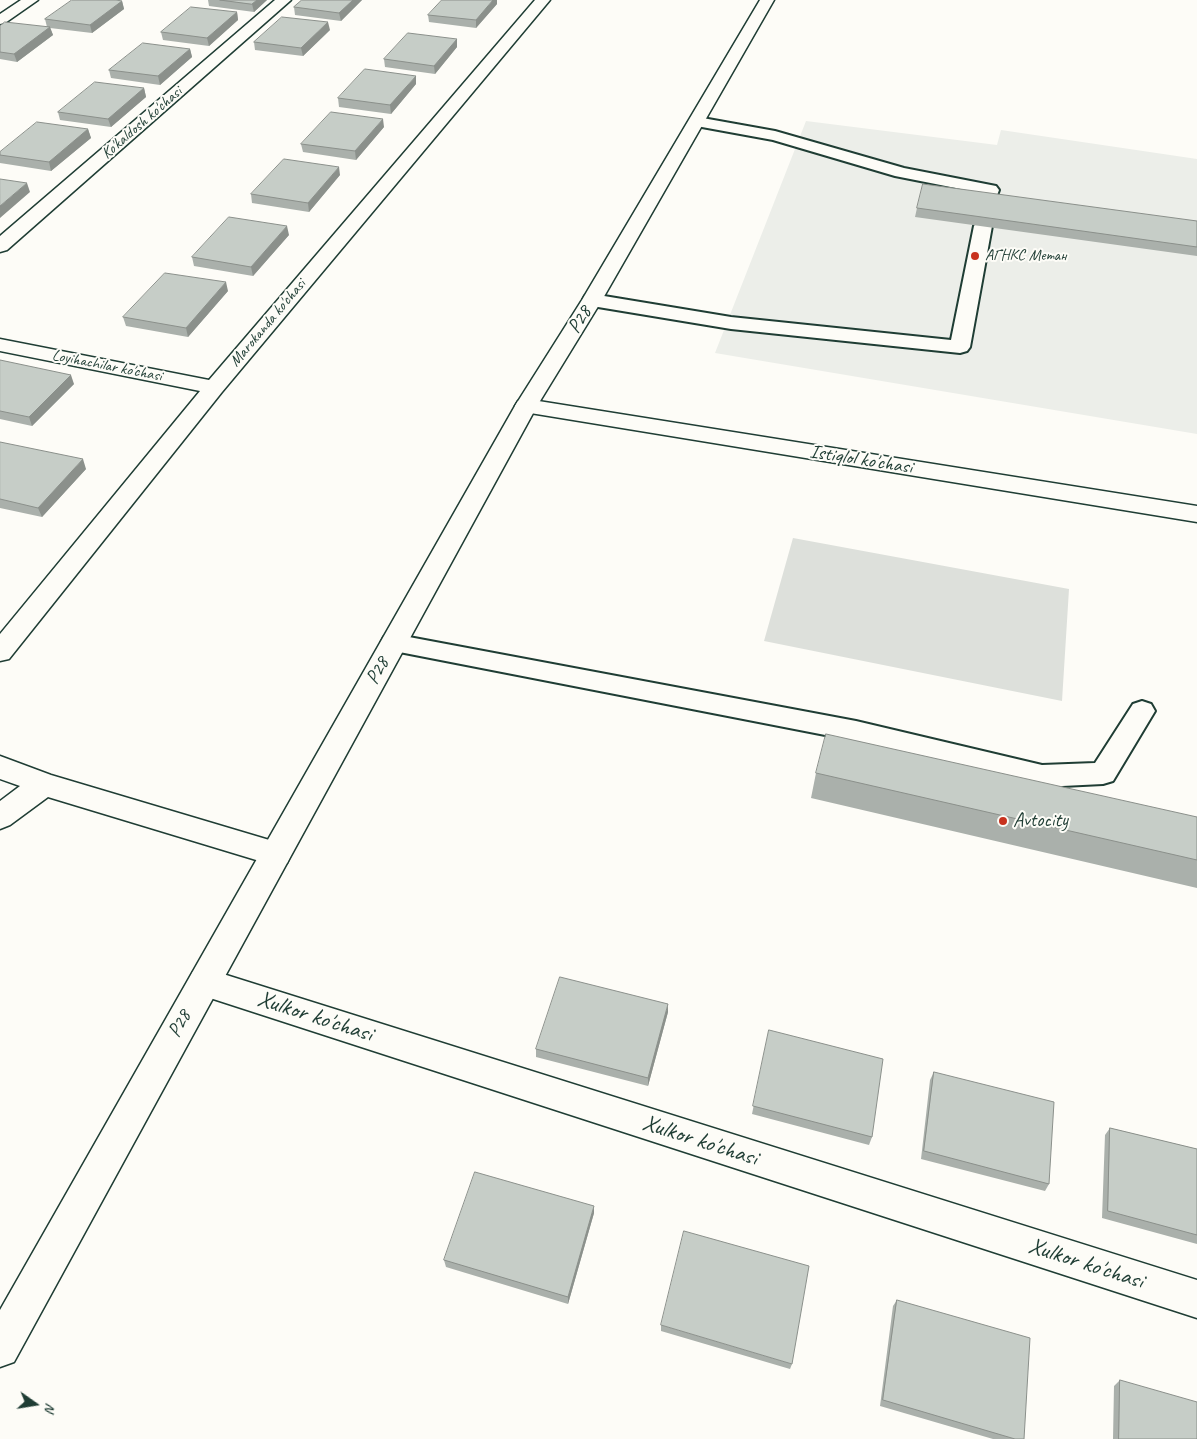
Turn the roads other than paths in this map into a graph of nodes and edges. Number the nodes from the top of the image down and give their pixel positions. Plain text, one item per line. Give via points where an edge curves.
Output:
1 (31, 0) edge
2 (284, 0) edge
3 (543, 0) edge
4 (767, 0) edge
5 (0, 20) edge
6 (697, 122) junction
7 (988, 202) edge
8 (983, 226) edge
9 (0, 246) edge
10 (592, 300) junction
11 (0, 345) edge
12 (214, 387) junction
13 (526, 406) junction
14 (1197, 514) edge
15 (393, 643) junction
16 (0, 652) edge
17 (1142, 711) dead end
18 (0, 766) edge
19 (44, 784) junction
20 (0, 817) edge
21 (276, 854) junction
22 (204, 982) junction
23 (1197, 1299) edge
24 (0, 1348) edge

1 - 5 street
2 - 9 street, Ko'kaldosh ko'chasi
3 - 12 street, Marokanda ko'chasi
4 - 6 street, Р28
6 - 7 lane via 775,136 901,172 990,190
6 - 10 street, Р28
8 - 10 lane via 960,347 731,323
10 - 13 street, Р28
11 - 12 street, Loyihachilar ko'chasi
12 - 16 street, Marokanda ko'chasi
13 - 14 street, Istiqlol ko'chasi
13 - 15 street, Р28
15 - 17 lane via 856,731 1042,776 1103,773
15 - 21 street, Р28
18 - 19 street
19 - 20 street
19 - 21 street
21 - 22 street, Р28
22 - 23 street, Xulkor ko'chasi
22 - 24 street, Р28

